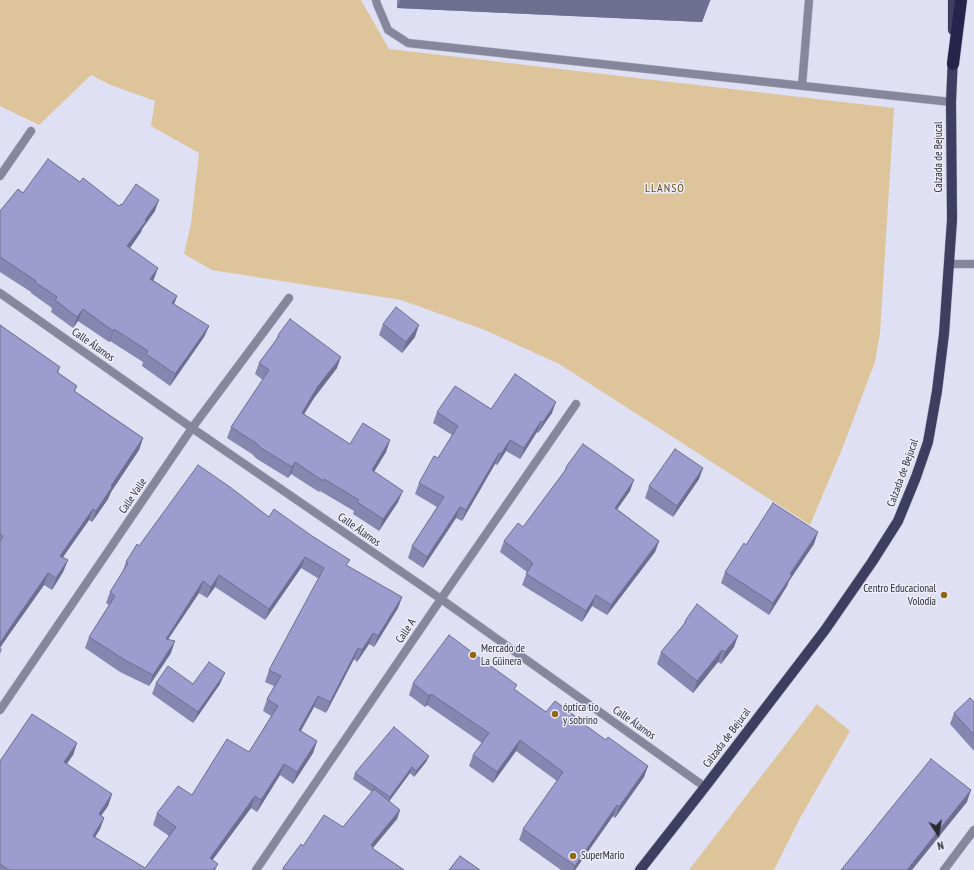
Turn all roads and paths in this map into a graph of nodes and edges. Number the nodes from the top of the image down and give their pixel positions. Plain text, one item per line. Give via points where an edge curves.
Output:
1 (376, 0) edge
2 (809, 0) edge
3 (953, 0) edge
4 (961, 0) edge
5 (953, 64) junction
6 (802, 86) junction
7 (951, 102) junction
8 (31, 131) dead end
9 (0, 176) edge
10 (950, 264) junction
11 (974, 264) edge
12 (0, 293) edge
13 (289, 298) dead end
14 (576, 404) dead end
15 (192, 428) junction
16 (441, 599) junction
17 (0, 710) edge
18 (705, 787) junction
19 (974, 830) edge
20 (256, 870) edge
21 (640, 870) edge
22 (944, 870) edge

1 - 6 street via 388,30 408,43
2 - 6 street
3 - 5 main road, Calzada de Bejucal
4 - 5 highway
5 - 7 main road, Calzada de Bejucal
6 - 7 street
7 - 10 main road, Calzada de Bejucal
8 - 9 street
10 - 11 street
10 - 18 main road, Calzada de Bejucal via 937,391 928,442 898,521 825,630
12 - 15 street, Calle Álamos
13 - 15 street, Calle Valle
14 - 16 street, Calle A
15 - 16 street, Calle Álamos
15 - 17 street, Calle Valle
16 - 18 street, Calle Álamos
16 - 20 street, Calle A
18 - 21 main road, Calzada de Bejucal
19 - 22 street

